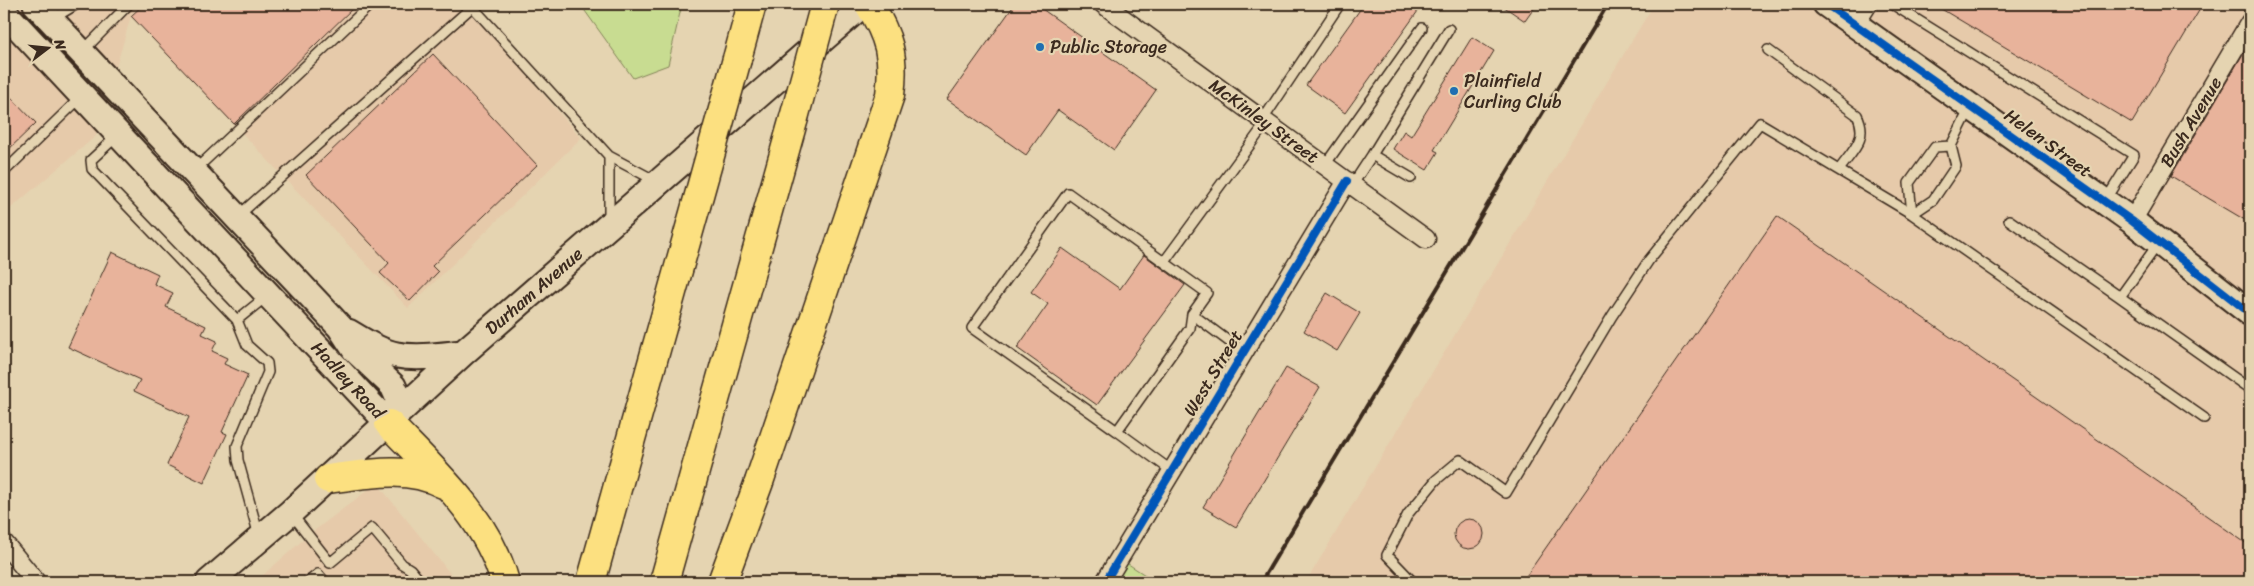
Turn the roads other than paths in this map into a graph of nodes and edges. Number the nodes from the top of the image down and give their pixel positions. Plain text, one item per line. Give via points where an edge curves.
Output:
1 (78, 4) edge
2 (129, 4) edge
3 (371, 4) edge
4 (752, 4) edge
5 (826, 4) edge
6 (863, 4) edge
7 (869, 4) edge
8 (1103, 4) edge
9 (1340, 4) edge
10 (1826, 4) edge
11 (1892, 4) edge
12 (472, 5) edge
13 (4, 12) edge
14 (43, 12) edge
15 (1862, 14) edge
16 (2250, 22) edge
17 (1422, 28) dead end
18 (1450, 29) dead end
19 (1768, 50) dead end
20 (82, 52) junction
21 (83, 95) junction
22 (1971, 106) junction
23 (1264, 122) junction
24 (119, 134) junction
25 (1951, 146) junction
26 (1372, 155) junction
27 (609, 156) junction
28 (1325, 165) junction
29 (1839, 170) junction
30 (193, 171) junction
31 (4, 172) edge
32 (1411, 178) dead end
33 (658, 182) junction
34 (1350, 182) junction
35 (2105, 202) junction
36 (1912, 214) junction
37 (237, 218) junction
38 (2009, 220) dead end
39 (2132, 221) junction
40 (608, 226) junction
41 (1426, 239) dead end
42 (2159, 243) junction
43 (1164, 262) junction
44 (268, 295) junction
45 (2120, 297) junction
46 (2250, 313) edge
47 (1192, 314) junction
48 (237, 320) junction
49 (340, 327) junction
50 (1243, 352) junction
51 (463, 353) junction
52 (2250, 389) edge
53 (2204, 418) dead end
54 (389, 424) junction
55 (1117, 431) junction
56 (1172, 470) junction
57 (328, 479) junction
58 (450, 488) junction
59 (291, 512) junction
60 (260, 539) junction
61 (4, 543) edge
62 (330, 563) junction
63 (318, 574) junction
64 (36, 582) edge
65 (209, 582) edge
66 (308, 582) edge
67 (325, 582) edge
68 (421, 582) edge
69 (505, 582) edge
70 (591, 582) edge
71 (664, 582) edge
72 (722, 582) edge
73 (1105, 582) edge
74 (1413, 582) edge

1 - 14 lane
2 - 20 lane
3 - 30 lane
4 - 70 highway, bridge
5 - 71 highway, bridge
6 - 33 main road, Durham Avenue
7 - 72 highway via 884,27 889,43 890,95
8 - 23 street, McKinley Street
9 - 23 lane
10 - 15 main road, Helen Street
11 - 35 lane via 2134,155
12 - 27 lane
12 - 37 lane
13 - 21 main road, Hadley Road
14 - 20 main road, Hadley Road
15 - 22 main road, Helen Street
16 - 39 street, Bush Avenue
17 - 28 lane
18 - 26 lane
19 - 29 lane via 1856,115 1862,125 1862,136
20 - 30 main road, Hadley Road
21 - 24 main road, Hadley Road
21 - 31 lane
22 - 25 lane
22 - 35 main road, Helen Street
23 - 28 street, McKinley Street
23 - 43 lane
24 - 44 main road, Hadley Road
24 - 48 lane via 91,160 92,169
25 - 36 lane via 1956,166 1933,200
25 - 36 lane via 1935,146 1909,183
26 - 32 lane
26 - 34 lane
27 - 33 lane
27 - 40 lane
28 - 34 street, McKinley Street
29 - 36 lane
29 - 74 lane via 1760,123 1649,260 1506,493 1460,460 1436,480 1408,514 1387,555
30 - 37 main road, Hadley Road
33 - 40 main road, Durham Avenue
34 - 41 street, McKinley Street
34 - 50 street, West Street
35 - 39 main road, Helen Street
36 - 53 lane
37 - 49 main road, Hadley Road
38 - 45 lane
39 - 42 main road, Helen Street
40 - 51 main road, Durham Avenue
42 - 45 lane
42 - 46 main road, Helen Street
43 - 47 lane via 1207,293
43 - 55 lane via 1068,193 972,328
44 - 48 lane
44 - 54 main road, Hadley Road
45 - 52 lane
47 - 50 lane
47 - 55 lane via 1190,328
48 - 60 lane via 247,345 268,363 268,372 237,446
49 - 51 main road via 397,355
49 - 54 main road, Hadley Road via 355,350 393,386 398,397 397,410
50 - 56 street, West Street
51 - 54 main road, Durham Avenue
54 - 57 main road, Durham Avenue
54 - 58 highway
55 - 56 lane
56 - 73 street, West Street
57 - 58 highway via 392,472 414,473
57 - 59 main road, Durham Avenue
58 - 69 highway via 475,518 496,555
59 - 60 main road, Durham Avenue
59 - 62 lane
60 - 65 main road, Durham Avenue
61 - 64 street
62 - 63 lane
62 - 68 lane via 372,528
63 - 66 lane
63 - 67 lane

